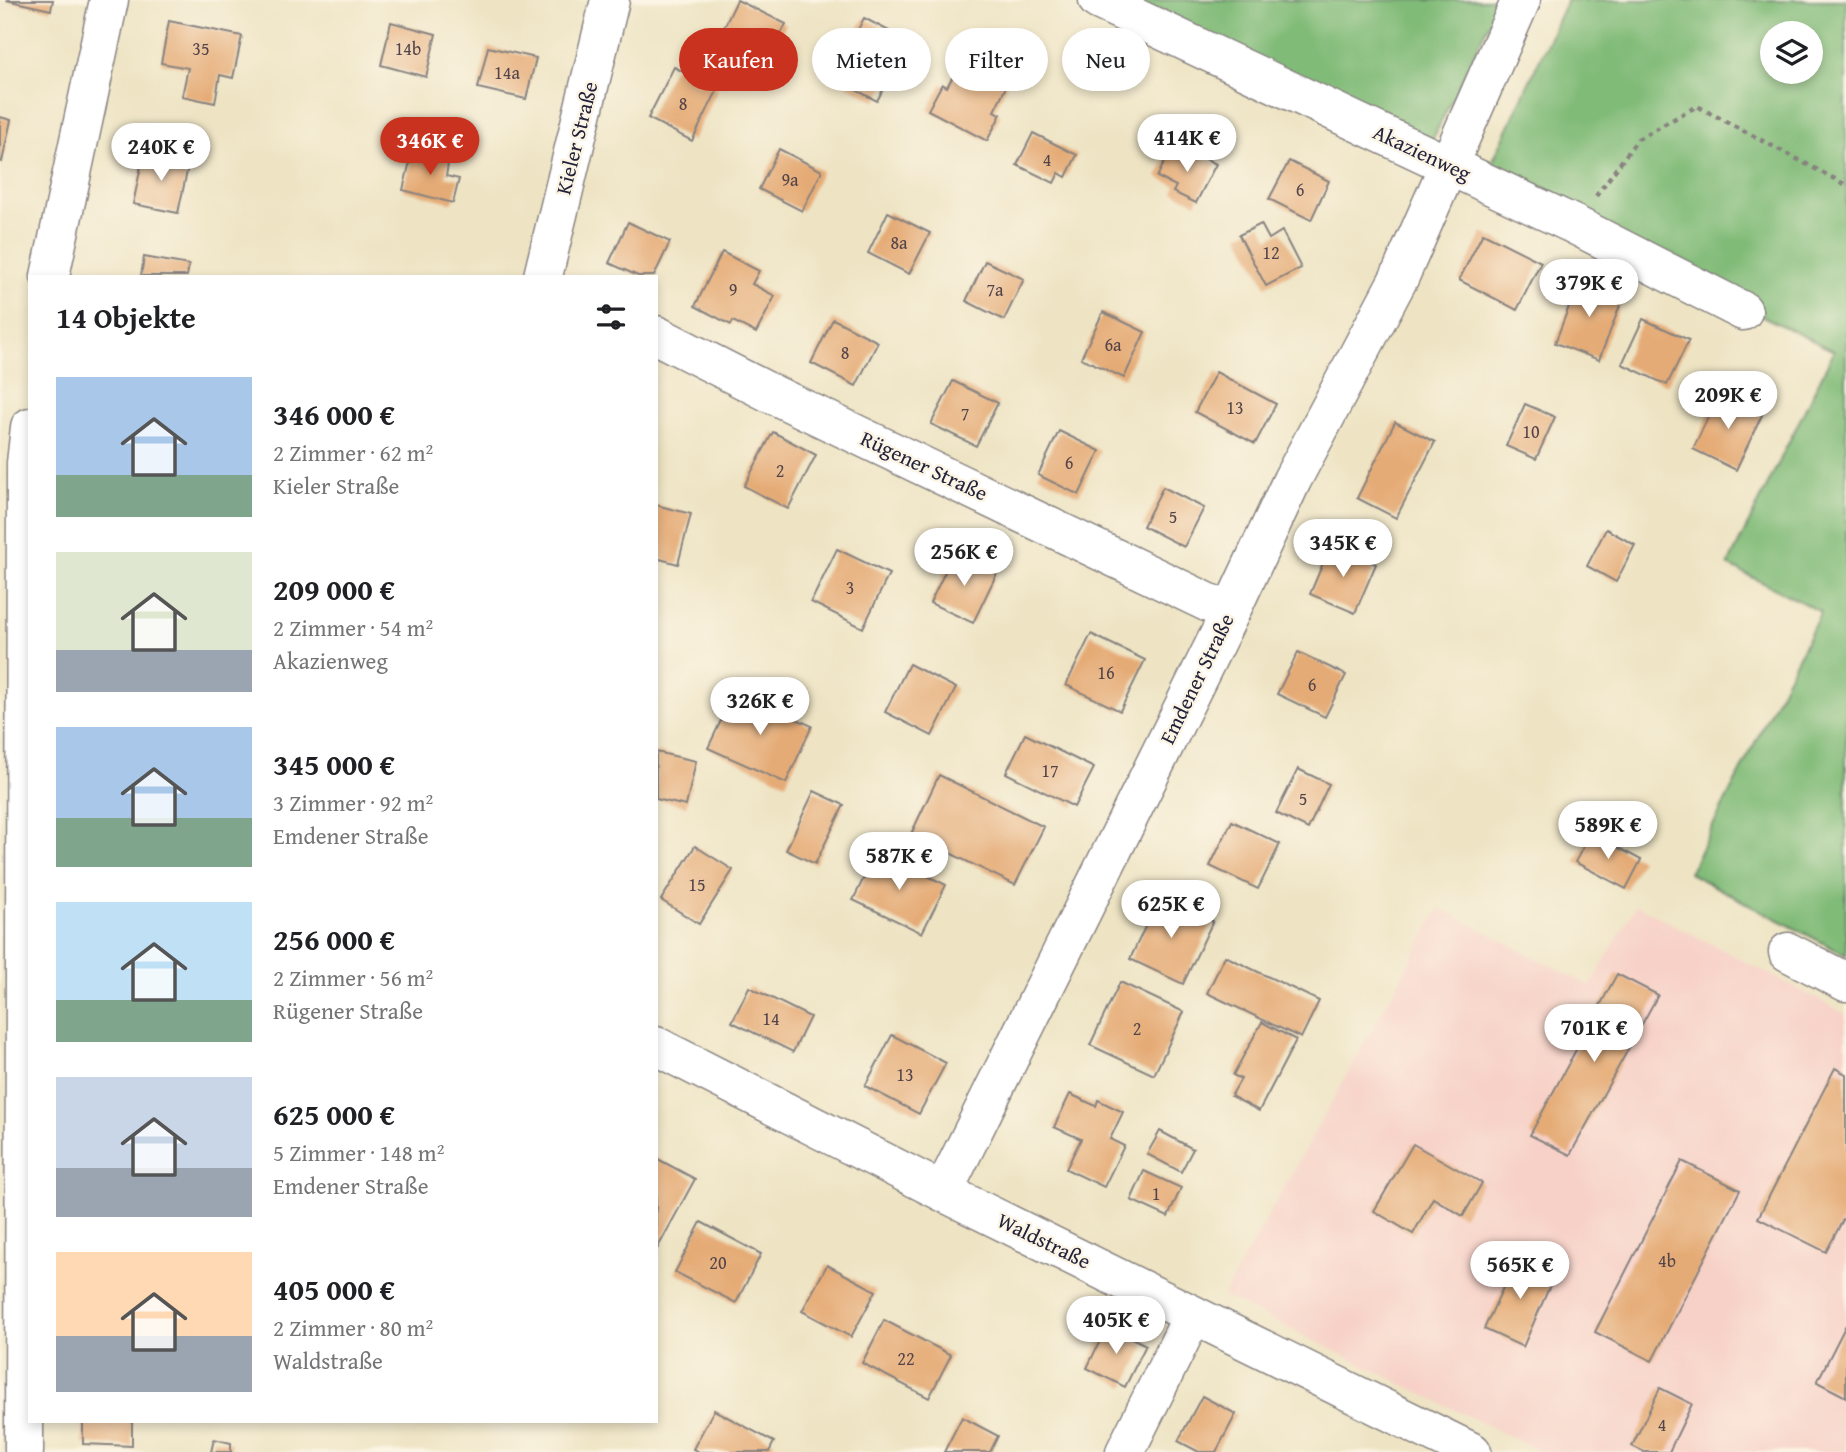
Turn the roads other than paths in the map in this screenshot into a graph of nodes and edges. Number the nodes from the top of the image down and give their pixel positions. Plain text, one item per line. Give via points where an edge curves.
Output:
1 (109, 0) edge
2 (610, 0) edge
3 (1098, 0) edge
4 (1521, 0) edge
5 (1448, 166) junction
6 (50, 275) edge
7 (543, 275) edge
8 (1743, 311) dead end
9 (658, 336) edge
10 (28, 445) edge
11 (1230, 613) junction
12 (27, 851) edge
13 (1788, 952) dead end
14 (1846, 982) edge
15 (658, 1047) edge
16 (943, 1192) junction
17 (1193, 1315) junction
18 (24, 1452) edge
19 (1125, 1452) edge
20 (1472, 1452) edge

1 - 6 street
2 - 7 street, Kieler Straße
3 - 5 street, Akazienweg
4 - 5 street, Emdener Straße
5 - 8 street, Akazienweg
5 - 11 street, Emdener Straße via 1401,276 1292,480
9 - 11 street, Rügener Straße
10 - 12 street
11 - 16 street, Emdener Straße
12 - 18 street
13 - 14 street
15 - 16 street, Waldstraße
16 - 17 street, Waldstraße
17 - 19 street
17 - 20 street, Waldstraße

